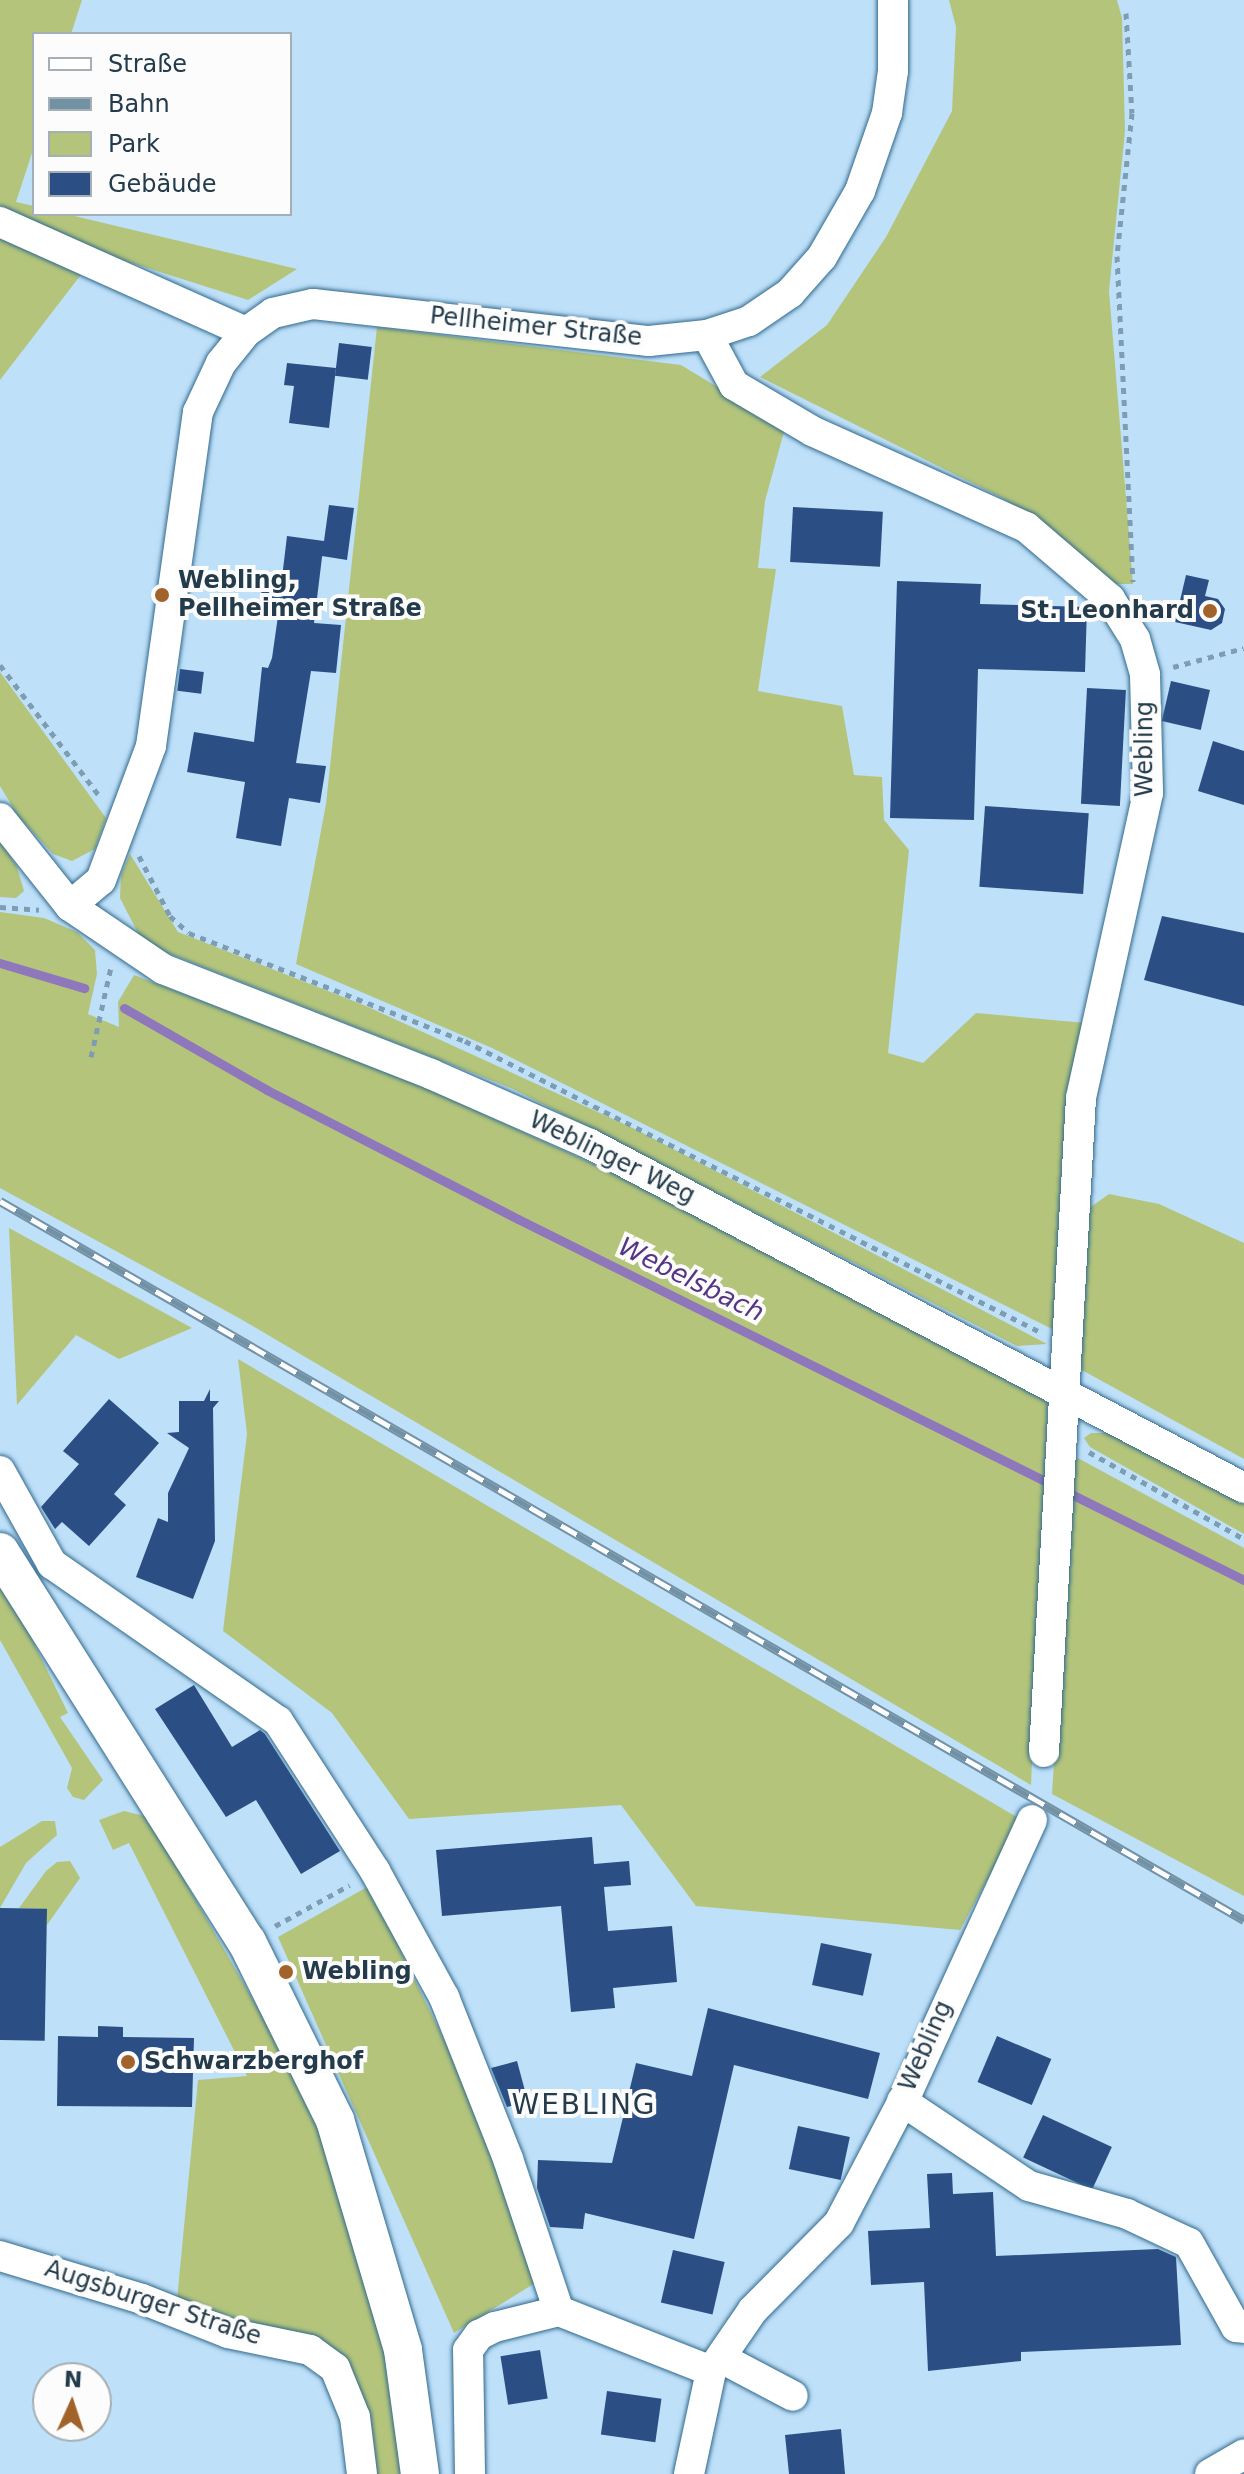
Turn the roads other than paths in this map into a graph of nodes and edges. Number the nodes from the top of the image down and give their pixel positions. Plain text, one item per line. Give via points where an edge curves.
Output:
1 (893, 0) edge
2 (0, 222) edge
3 (246, 332) junction
4 (707, 335) junction
5 (0, 818) edge
6 (70, 906) junction
7 (1063, 1392) junction
8 (0, 1471) edge
9 (1244, 1488) edge
10 (0, 1552) edge
11 (1044, 1752) dead end
12 (1032, 1820) dead end
13 (902, 2101) junction
14 (0, 2256) edge
15 (559, 2311) junction
16 (1244, 2328) edge
17 (716, 2364) junction
18 (793, 2396) dead end
19 (1244, 2454) edge
20 (362, 2474) edge
21 (420, 2474) edge
22 (470, 2474) edge
23 (689, 2474) edge
24 (1210, 2474) edge

1 - 4 street, Pellheimer Straße via 887,113 860,191 822,257 790,293 749,321
2 - 3 street
3 - 4 street, Pellheimer Straße via 273,313 313,304 601,338 649,341
3 - 6 street, Pellheimer Straße via 221,363 198,412 151,746 101,880
4 - 7 street, Webling via 734,385 812,431 1026,527 1110,599 1135,639 1145,675 1148,793 1081,1098
5 - 6 street, Weblinger Weg
6 - 7 street, Weblinger Weg via 117,943 210,992 431,1074 590,1144
7 - 9 street, Weblinger Weg
7 - 11 street, Webling
8 - 15 street via 52,1564 278,1721 375,1871 444,1997 476,2071
10 - 21 main road via 247,1942 335,2120 403,2350
12 - 13 street, Webling
13 - 16 street via 1029,2186 1127,2214 1189,2243 1236,2327
13 - 17 street, Webling via 839,2223 753,2310
14 - 20 street, Augsburger Straße via 142,2299 228,2333 310,2350 335,2368 355,2417
15 - 17 street
15 - 22 street via 495,2327 479,2335 468,2350
17 - 18 street
17 - 23 street, Webling
19 - 24 street

